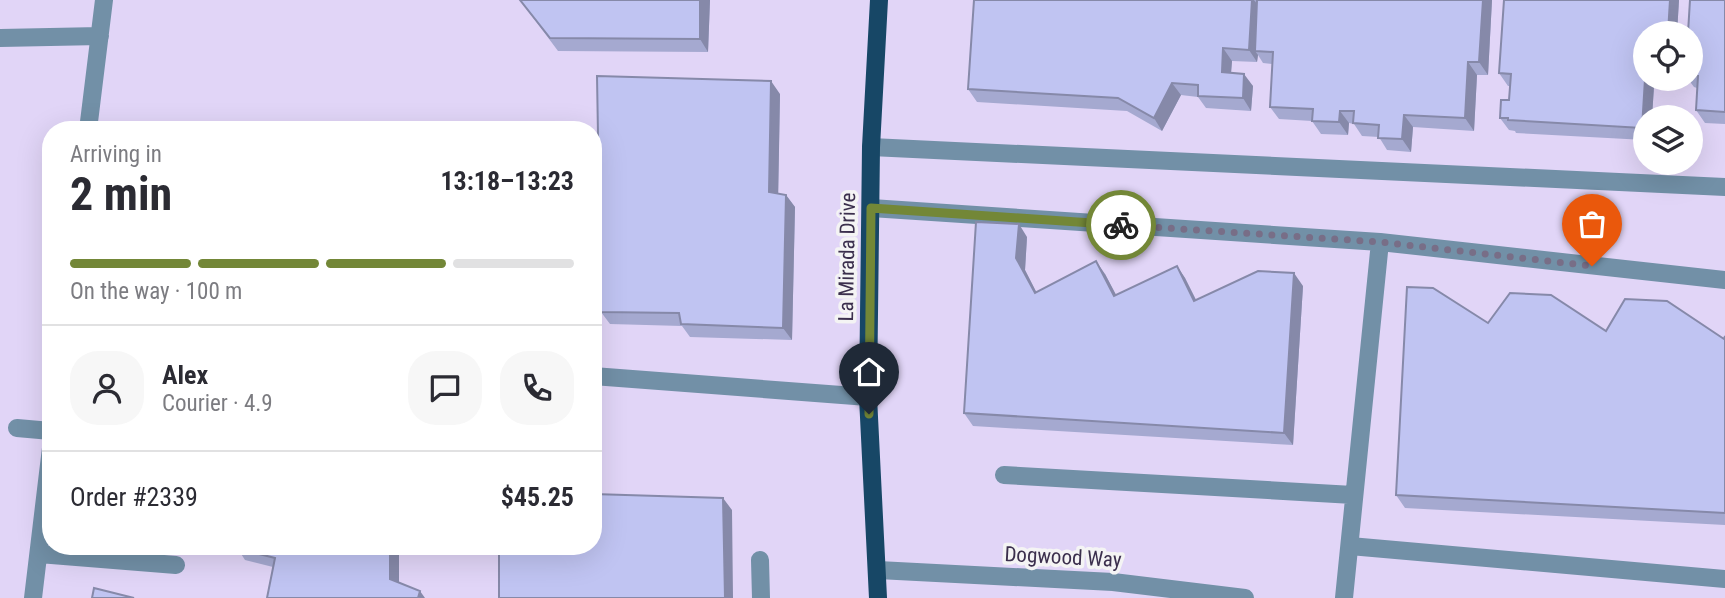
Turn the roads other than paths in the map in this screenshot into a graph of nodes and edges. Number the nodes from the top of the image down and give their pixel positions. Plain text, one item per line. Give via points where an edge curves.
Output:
1 (104, 0) edge
2 (879, 0) edge
3 (100, 36) junction
4 (0, 38) edge
5 (89, 121) edge
6 (871, 147) junction
7 (1725, 187) edge
8 (871, 208) junction
9 (1380, 242) junction
10 (1725, 280) edge
11 (602, 377) edge
12 (868, 397) junction
13 (17, 428) dead end
14 (42, 430) edge
15 (1004, 475) dead end
16 (1353, 495) junction
17 (42, 521) edge
18 (1350, 547) junction
19 (38, 554) junction
20 (42, 554) edge
21 (51, 555) edge
22 (760, 560) dead end
23 (176, 565) dead end
24 (878, 570) junction
25 (1725, 579) edge
26 (33, 598) edge
27 (761, 598) edge
28 (878, 598) edge
29 (1245, 598) edge
30 (1344, 598) edge

1 - 3 street
2 - 6 main road, La Mirada Drive
3 - 4 street
3 - 5 street
6 - 7 street
6 - 8 main road, La Mirada Drive
8 - 9 street
8 - 12 main road, La Mirada Drive
9 - 10 street
9 - 16 street
11 - 12 street
12 - 24 main road, La Mirada Drive
13 - 14 street
15 - 16 street
16 - 18 street
17 - 19 street
18 - 25 street
18 - 30 street
19 - 20 street
19 - 26 street
21 - 23 street
22 - 27 street
24 - 28 main road, La Mirada Drive
24 - 29 street, Dogwood Way via 1113,582

